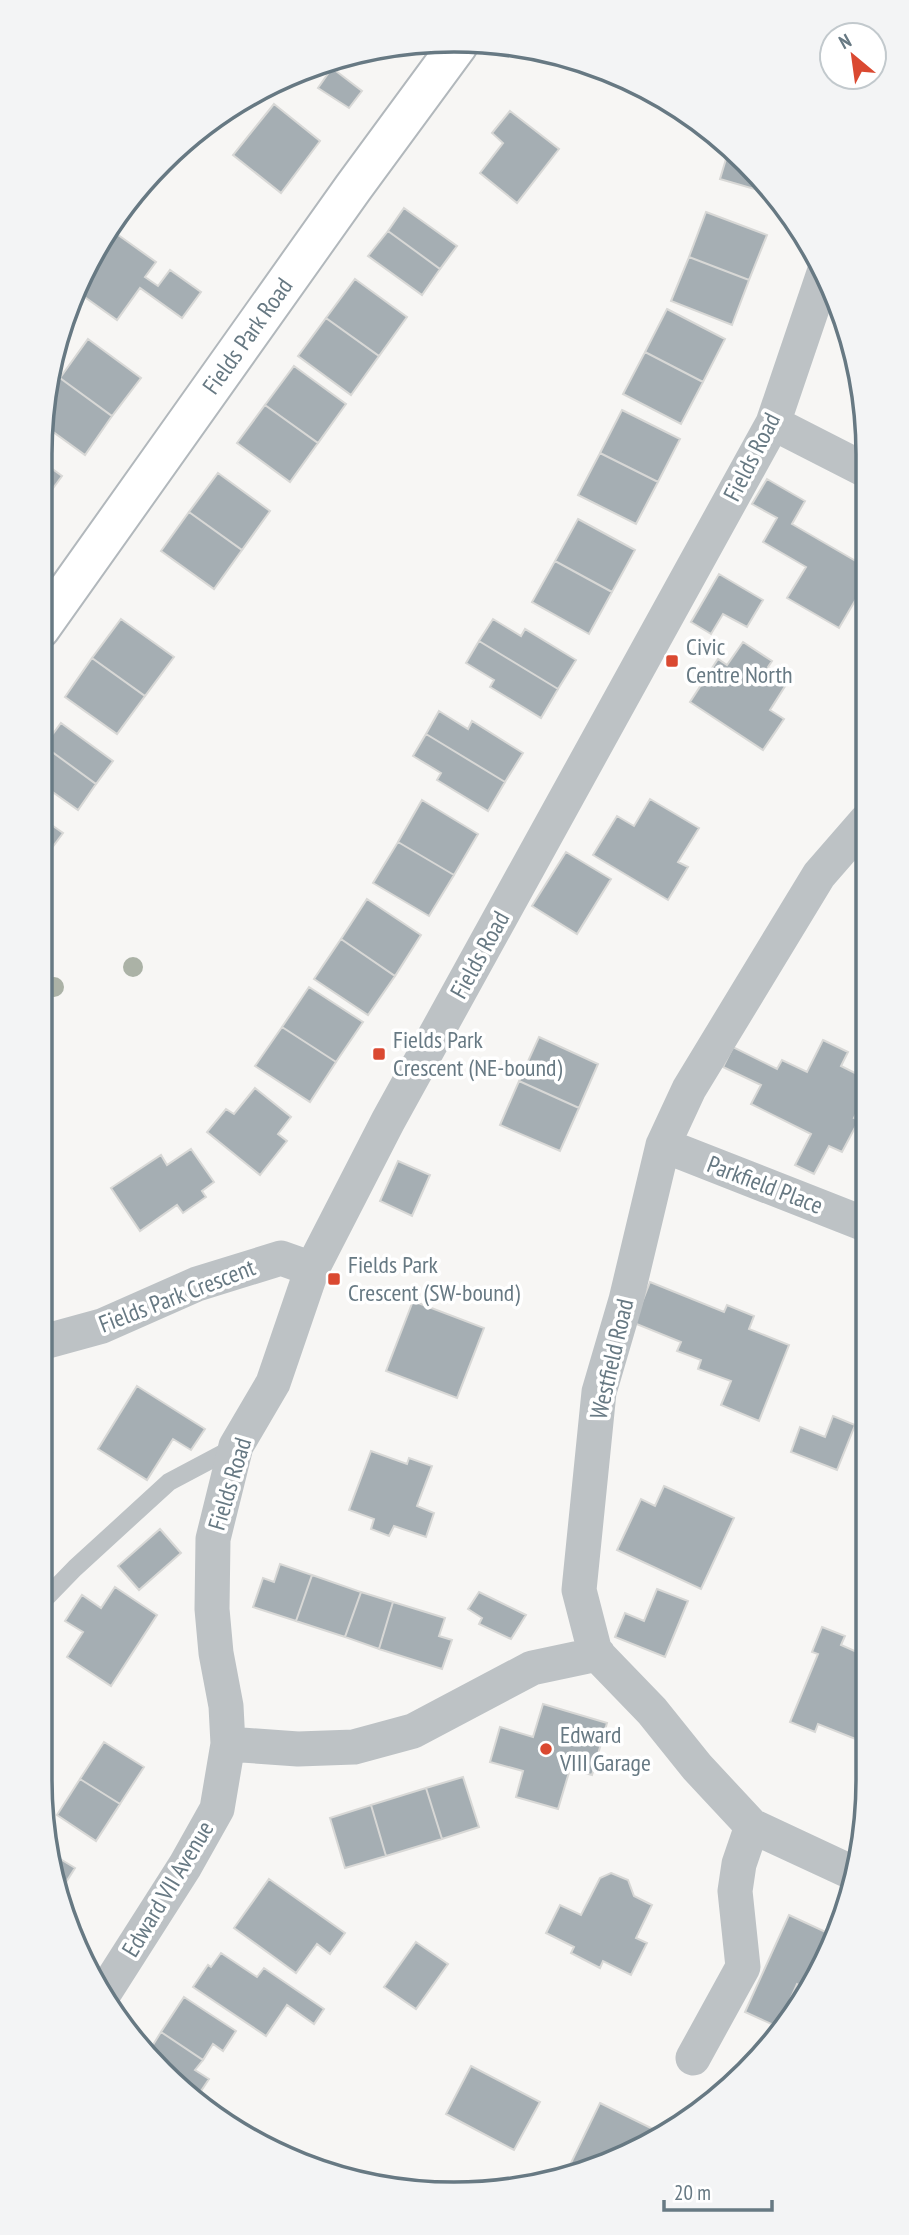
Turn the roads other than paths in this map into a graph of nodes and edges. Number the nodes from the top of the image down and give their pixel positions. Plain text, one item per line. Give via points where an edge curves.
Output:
1 (453, 52) edge
2 (820, 287) edge
3 (773, 422) junction
4 (856, 465) edge
5 (52, 612) edge
6 (856, 833) edge
7 (663, 1145) junction
8 (856, 1221) edge
9 (312, 1269) junction
10 (52, 1340) edge
11 (236, 1446) junction
12 (52, 1592) edge
13 (598, 1654) junction
14 (228, 1744) junction
15 (752, 1826) junction
16 (846, 1870) edge
17 (109, 1986) edge
18 (693, 2058) dead end

1 - 5 main road, Fields Park Road
2 - 3 street, Fields Road
3 - 4 street
3 - 9 street, Fields Road via 388,1121
6 - 7 street, Westfield Road via 819,876 689,1089
7 - 8 street, Parkfield Place
7 - 13 street, Westfield Road via 599,1392 579,1590
9 - 10 street, Fields Park Crescent via 281,1258 197,1284 102,1326
9 - 11 street, Fields Road via 273,1383
11 - 12 lane via 169,1482
11 - 14 street, Fields Road via 213,1539 212,1609
13 - 14 street via 532,1668 413,1731 354,1747
13 - 15 street, Westfield Road
14 - 17 street, Edward VII Avenue via 217,1809
15 - 16 street, Westfield Road
15 - 18 street via 735,1891 743,1967

